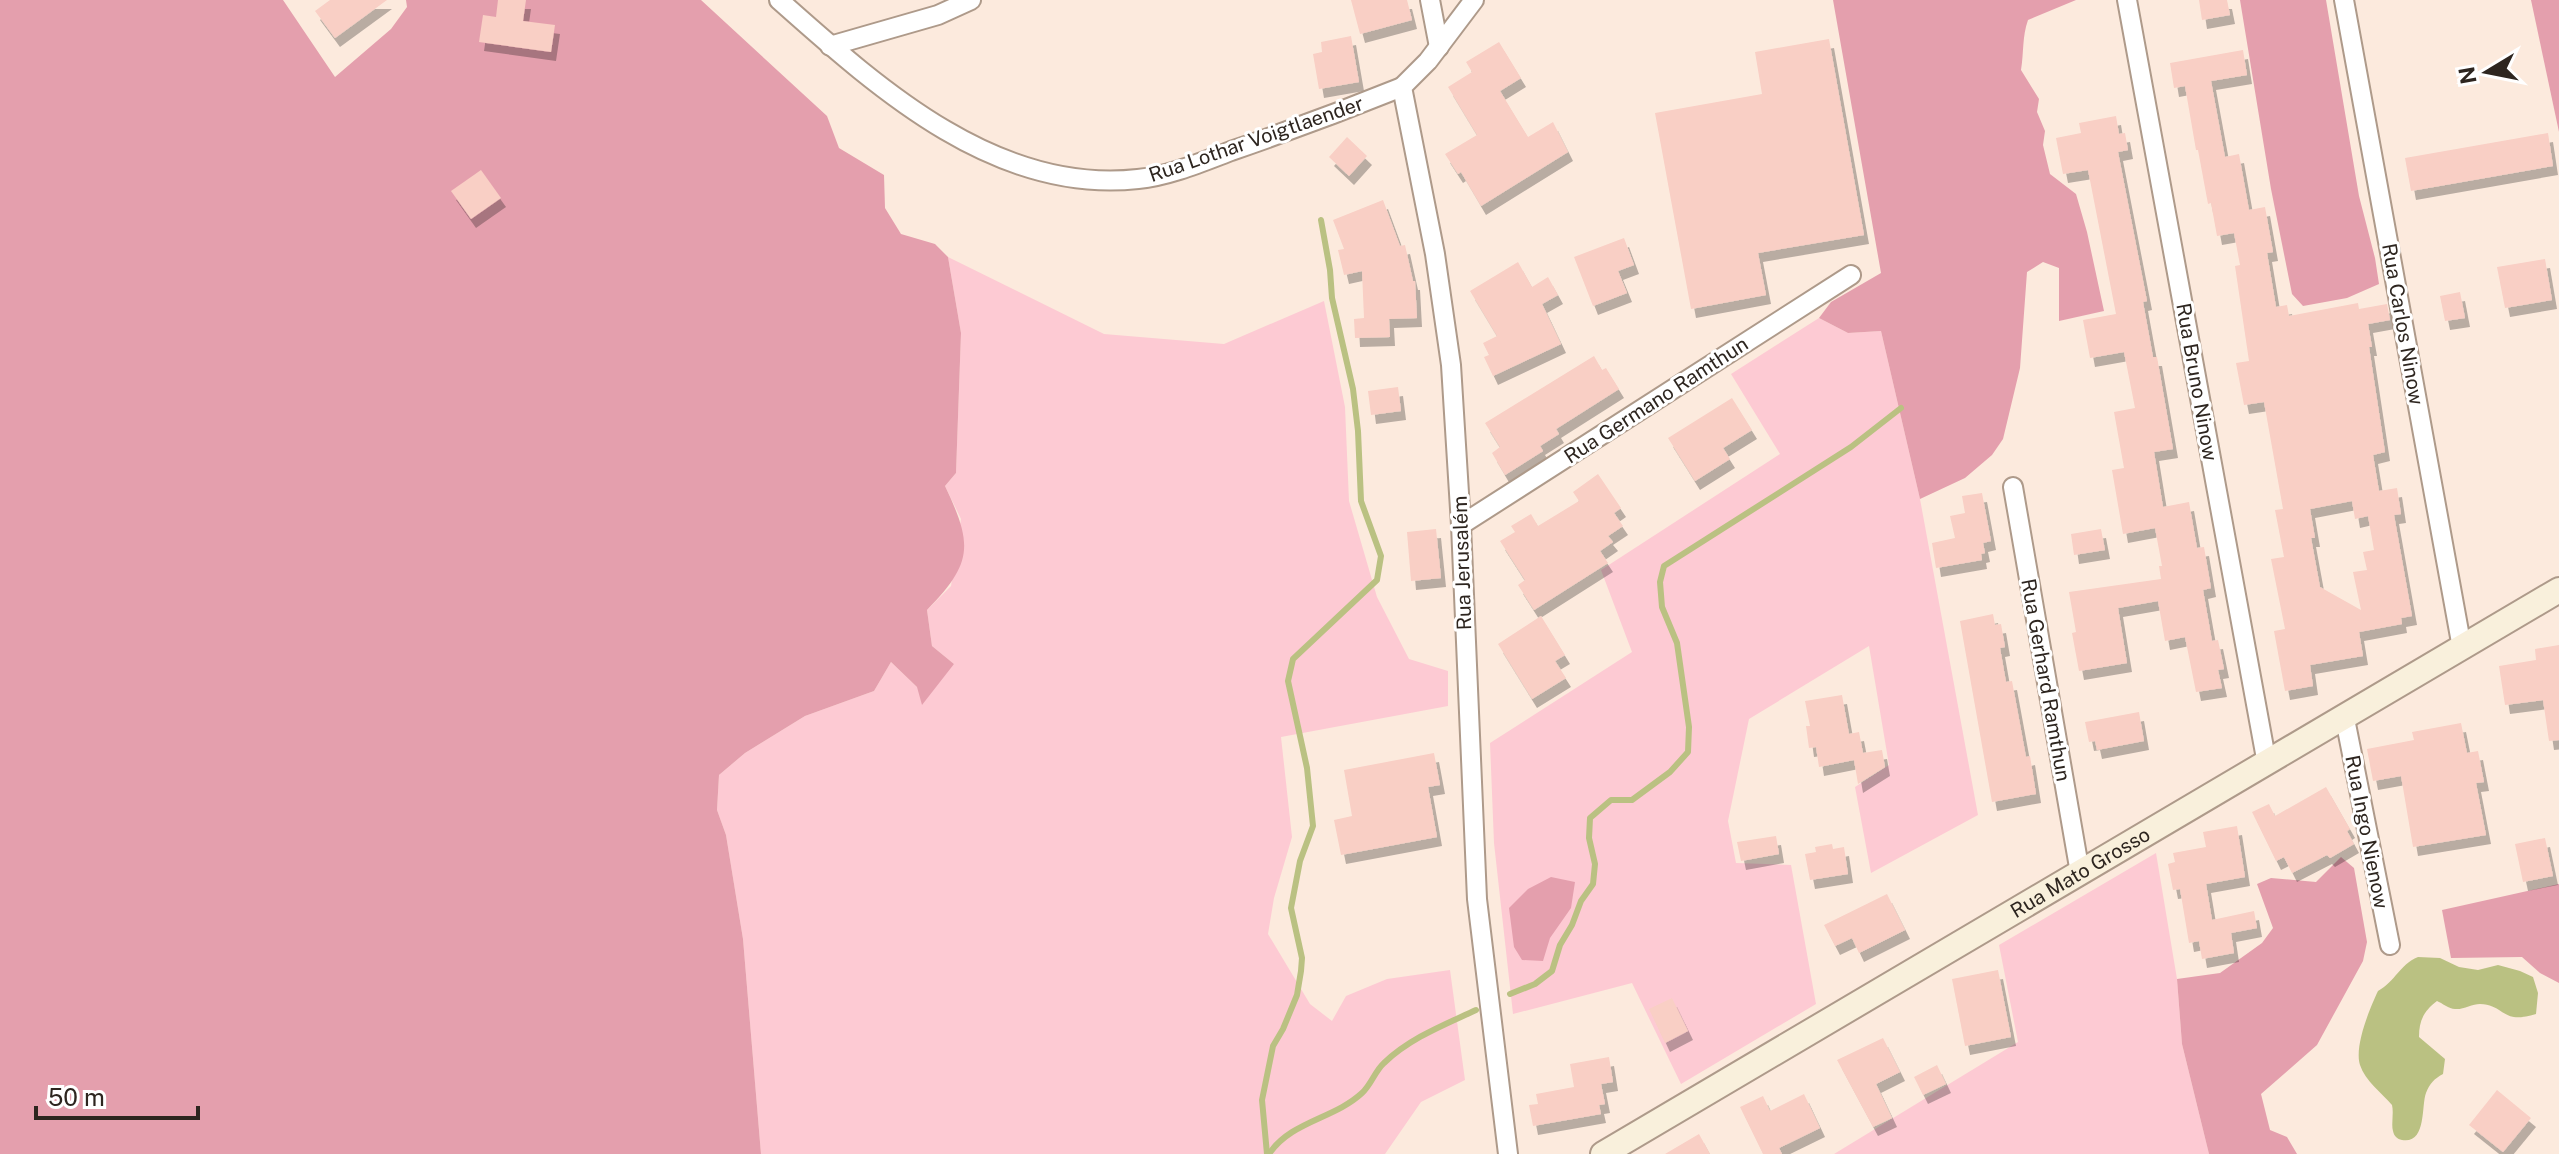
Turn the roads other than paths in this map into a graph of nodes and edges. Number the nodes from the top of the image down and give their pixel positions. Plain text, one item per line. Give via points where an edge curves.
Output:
1 (779, 0) edge
2 (971, 0) edge
3 (1430, 0) edge
4 (1474, 0) edge
5 (2127, 0) edge
6 (2344, 0) edge
7 (830, 46) junction
8 (1439, 47) junction
9 (1402, 87) junction
10 (1851, 275) dead end
11 (2013, 487) dead end
12 (1461, 525) junction
13 (2559, 590) edge
14 (2462, 648) junction
15 (2345, 719) junction
16 (2267, 764) junction
17 (2080, 873) junction
18 (2390, 945) dead end
19 (1508, 1154) edge
20 (1603, 1154) edge

1 - 7 street, Rua Lothar Voigtlaender
2 - 7 street via 938,15
3 - 8 street
4 - 8 street
5 - 16 street, Rua Bruno Ninow
6 - 14 street, Rua Carlos Ninow
7 - 9 street, Rua Lothar Voigtlaender via 898,100 956,135 1021,167 1079,180 1139,179 1197,163
8 - 9 street
9 - 12 street, Rua Jerusalém via 1445,315
10 - 12 street, Rua Germano Ramthun
11 - 17 street, Rua Gerhard Ramthun
12 - 19 street, Rua Jerusalém via 1477,899
13 - 14 street, Rua Mato Grosso
14 - 15 street, Rua Mato Grosso
15 - 16 street, Rua Mato Grosso
15 - 18 street, Rua Ingo Nienow
16 - 17 street, Rua Mato Grosso
17 - 20 street, Rua Mato Grosso

